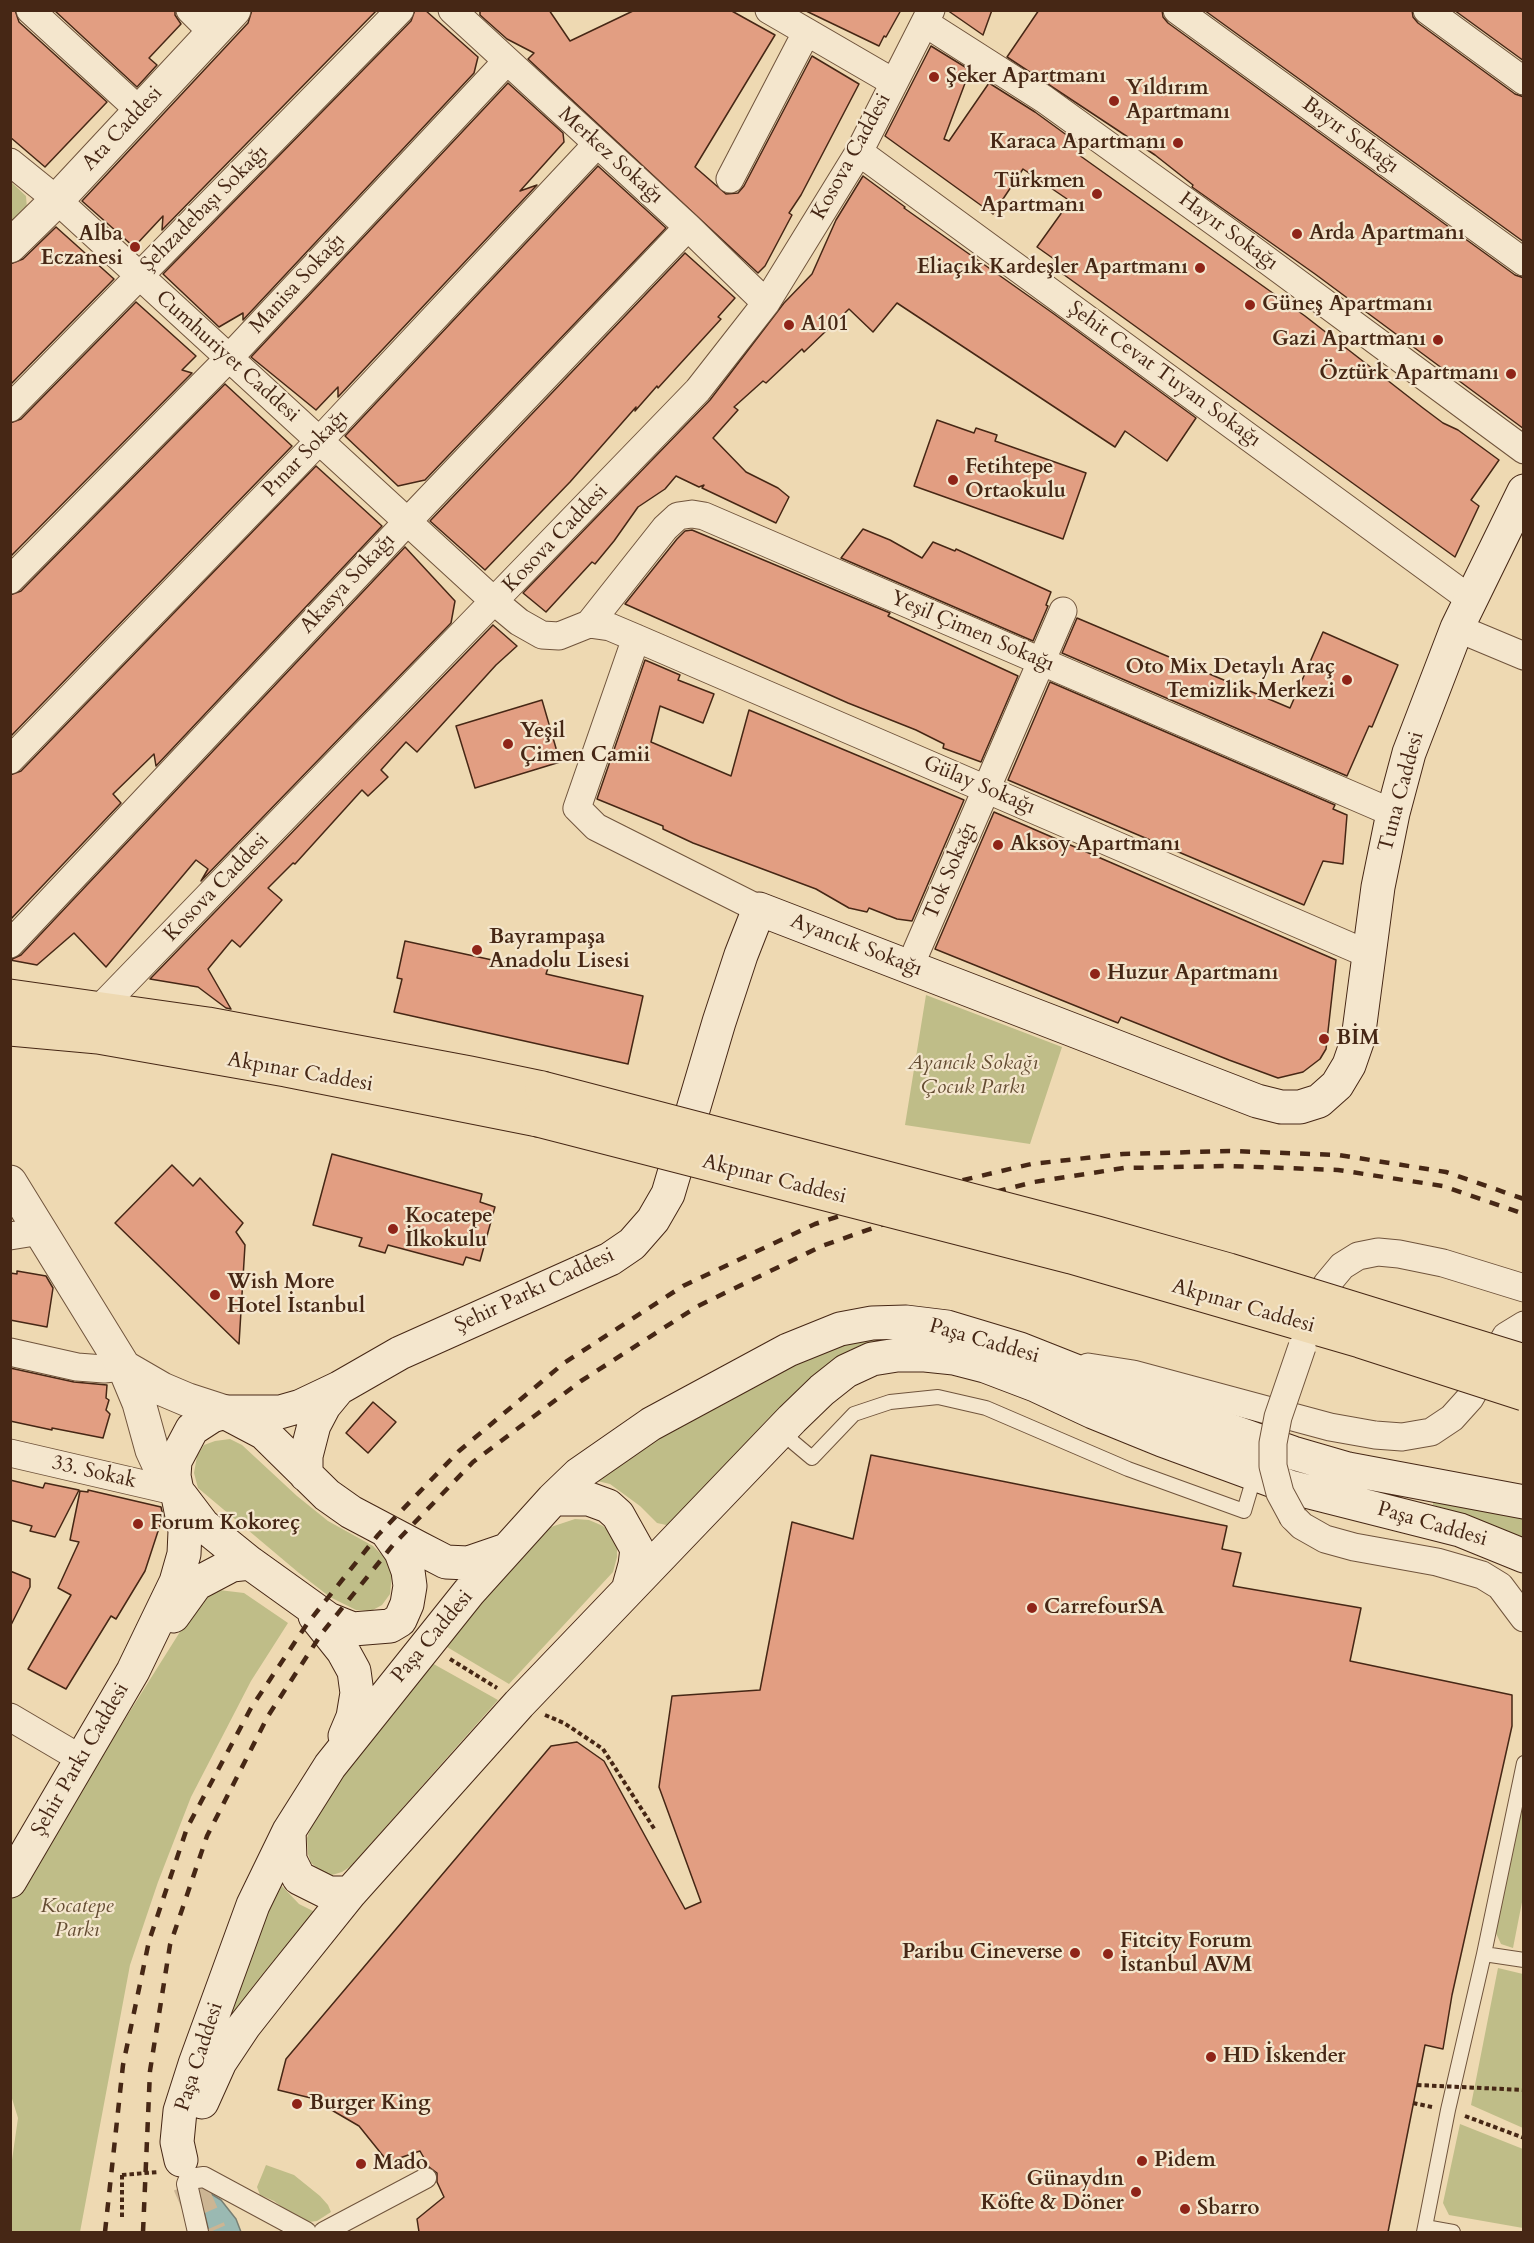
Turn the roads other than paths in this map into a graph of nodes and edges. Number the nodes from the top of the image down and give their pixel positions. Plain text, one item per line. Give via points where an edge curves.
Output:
1 (30, 10) edge
2 (190, 10) edge
3 (400, 10) edge
4 (452, 10) edge
5 (770, 10) edge
6 (1177, 10) edge
7 (1427, 10) edge
8 (928, 17) edge
9 (224, 22) edge
10 (806, 33) junction
11 (507, 62) junction
12 (1524, 81) edge
13 (893, 82) junction
14 (140, 111) junction
15 (597, 144) junction
16 (859, 152) junction
17 (10, 162) edge
18 (730, 179) dead end
19 (57, 200) junction
20 (688, 227) junction
21 (10, 246) edge
22 (1524, 262) edge
23 (138, 276) junction
24 (766, 303) junction
25 (228, 359) junction
26 (10, 408) edge
27 (319, 441) junction
28 (1524, 450) edge
29 (1524, 491) edge
30 (408, 521) junction
31 (10, 580) edge
32 (495, 602) junction
33 (1063, 611) dead end
34 (1463, 614) junction
35 (589, 624) junction
36 (636, 638) junction
37 (1524, 656) edge
38 (1041, 661) junction
39 (10, 760) edge
40 (986, 789) junction
41 (1393, 813) junction
42 (759, 909) junction
43 (10, 944) edge
44 (1368, 954) junction
45 (910, 966) junction
46 (10, 996) edge
47 (101, 1007) junction
48 (10, 1029) edge
49 (1319, 1101) joint
50 (540, 1104) junction
51 (10, 1182) edge
52 (26, 1233) edge
53 (1524, 1288) edge
54 (1524, 1325) edge
55 (10, 1352) edge
56 (1524, 1361) edge
57 (1058, 1363) junction
58 (124, 1367) junction
59 (339, 1388) junction
60 (1524, 1394) edge
61 (225, 1412) junction
62 (780, 1431) junction
63 (10, 1453) edge
64 (1255, 1474) junction
65 (306, 1475) junction
66 (178, 1492) junction
67 (553, 1499) junction
68 (1524, 1502) edge
69 (387, 1532) junction
70 (506, 1550) junction
71 (1524, 1556) edge
72 (250, 1563) junction
73 (628, 1590) junction
74 (302, 1602) junction
75 (1524, 1618) edge
76 (134, 1671) junction
77 (10, 1717) edge
78 (83, 1760) junction
79 (1524, 1763) edge
80 (330, 1766) junction
81 (289, 1832) junction
82 (10, 1881) edge
83 (350, 1893) junction
84 (1484, 1954) junction
85 (1524, 1960) edge
86 (426, 2178) dead end
87 (351, 2226) edge
88 (1424, 2230) edge
89 (198, 2232) edge
90 (306, 2232) edge
91 (324, 2232) edge
92 (1453, 2232) edge

1 - 14 street
2 - 9 street
3 - 23 street, Şehzadebaşı Sokağı
4 - 11 street, Merkez Sokağı
5 - 10 street
6 - 22 street, Bayır Sokağı
7 - 12 street
8 - 13 street, Kosova Caddesi
8 - 28 street, Hayır Sokağı
9 - 14 main road, Ata Caddesi
10 - 13 street
10 - 18 street
11 - 15 street, Merkez Sokağı
11 - 25 street, Manisa Sokağı
13 - 16 street, Kosova Caddesi
14 - 19 main road, Ata Caddesi
15 - 20 street, Merkez Sokağı
15 - 27 street, Pınar Sokağı
16 - 24 street, Kosova Caddesi
16 - 34 street, Şehit Cevat Tuyan Sokağı
17 - 19 street, Cumhuriyet Caddesi
19 - 21 main road, Ata Caddesi
19 - 23 street, Cumhuriyet Caddesi
20 - 24 street, Merkez Sokağı
20 - 30 street, Akasya Sokağı
23 - 25 street, Cumhuriyet Caddesi
23 - 26 street, Şehzadebaşı Sokağı
24 - 32 street, Kosova Caddesi via 698,390
25 - 27 street, Cumhuriyet Caddesi
25 - 31 street, Manisa Sokağı
27 - 30 street, Cumhuriyet Caddesi
27 - 39 street, Pınar Sokağı
29 - 34 main road, Tuna Caddesi
30 - 32 street, Cumhuriyet Caddesi
30 - 43 street, Akasya Sokağı
32 - 35 street, Cumhuriyet Caddesi via 542,635 559,636
32 - 47 street, Kosova Caddesi
33 - 38 street, Tok Sokağı
34 - 37 street, Şehit Cevat Tuyan Sokağı
34 - 41 main road, Tuna Caddesi via 1409,753
35 - 36 street, Gülay Sokağı via 610,627
35 - 38 street, Yeşil Çimen Sokağı via 665,528 678,516 692,514
36 - 40 street, Gülay Sokağı
36 - 42 street, Ayancık Sokağı via 577,808 596,827
38 - 40 street, Tok Sokağı
38 - 41 street, Yeşil Çimen Sokağı
40 - 44 street, Gülay Sokağı
40 - 45 street, Tok Sokağı
41 - 44 main road, Tuna Caddesi
42 - 45 main road, Ayancık Sokağı
42 - 59 main road, Şehir Parkı Caddesi via 719,1022 668,1194 653,1220 632,1244 610,1259 400,1353
44 - 49 main road, Tuna Caddesi via 1355,1047 1337,1085
45 - 49 main road, Ayancık Sokağı via 1257,1101 1300,1107
46 - 47 main road, Akpınar Caddesi
47 - 50 main road, Akpınar Caddesi via 470,1072
48 - 50 main road, Akpınar Caddesi via 98,1037 372,1086
50 - 56 main road, Akpınar Caddesi, bridge via 1108,1236
50 - 60 main road, Akpınar Caddesi, bridge via 1327,1331
51 - 52 main road
52 - 58 main road
53 - 75 street, bridge via 1399,1254 1378,1252 1358,1256 1342,1266 1327,1284 1278,1417 1273,1443 1273,1466 1280,1493 1302,1526 1324,1539 1482,1575 1500,1586
54 - 57 street via 1506,1336 1470,1398 1452,1418 1431,1432 1402,1437 1330,1427 1133,1374
55 - 58 street via 77,1367
57 - 67 main road, Paşa Caddesi via 947,1327 906,1322 840,1329 788,1350 651,1424 579,1474
57 - 68 main road, Paşa Caddesi via 1293,1453 1348,1469
58 - 61 main road via 162,1389
58 - 66 main road via 152,1450 164,1476
59 - 61 main road, Şehir Parkı Caddesi via 280,1412
59 - 65 main road, Şehir Parkı Caddesi via 314,1425
61 - 65 main road, Şehir Parkı Caddesi via 264,1433
61 - 66 main road, Şehir Parkı Caddesi via 192,1429 181,1446 174,1468
62 - 64 main road, Paşa Caddesi via 846,1371 872,1359 925,1354 985,1366
62 - 64 lane via 812,1458 854,1414 890,1402 938,1397 986,1408 1128,1469 1244,1511
62 - 73 main road, Paşa Caddesi
63 - 66 street, 33. Sokak
64 - 71 main road, Paşa Caddesi via 1290,1487 1460,1530
65 - 69 main road, Şehir Parkı Caddesi via 327,1496
66 - 72 main road, Şehir Parkı Caddesi via 202,1525
66 - 76 main road, Şehir Parkı Caddesi via 185,1531 184,1554 176,1582
67 - 70 main road, Paşa Caddesi
67 - 73 main road via 589,1499 608,1506 618,1515 637,1549
69 - 70 main road via 447,1562 468,1563
69 - 74 main road, Şehir Parkı Caddesi via 408,1570 410,1586 400,1620 390,1626 352,1629
70 - 80 main road, Paşa Caddesi
72 - 74 main road, Şehir Parkı Caddesi
72 - 76 main road, Şehir Parkı Caddesi via 232,1565 196,1584
73 - 83 main road, Paşa Caddesi via 519,1704
74 - 80 main road via 331,1633 354,1671 357,1693 353,1717
76 - 78 main road, Şehir Parkı Caddesi
77 - 78 street
78 - 82 main road, Şehir Parkı Caddesi
79 - 84 lane
80 - 81 main road, Paşa Caddesi
81 - 83 main road via 290,1860 299,1878 328,1893
81 - 83 main road, Paşa Caddesi via 253,1905 195,2064 180,2111 177,2142 181,2160 219,2062
84 - 85 lane
84 - 88 lane
86 - 87 street
87 - 91 street
88 - 92 lane
89 - 90 street via 187,2184 189,2179 204,2176

